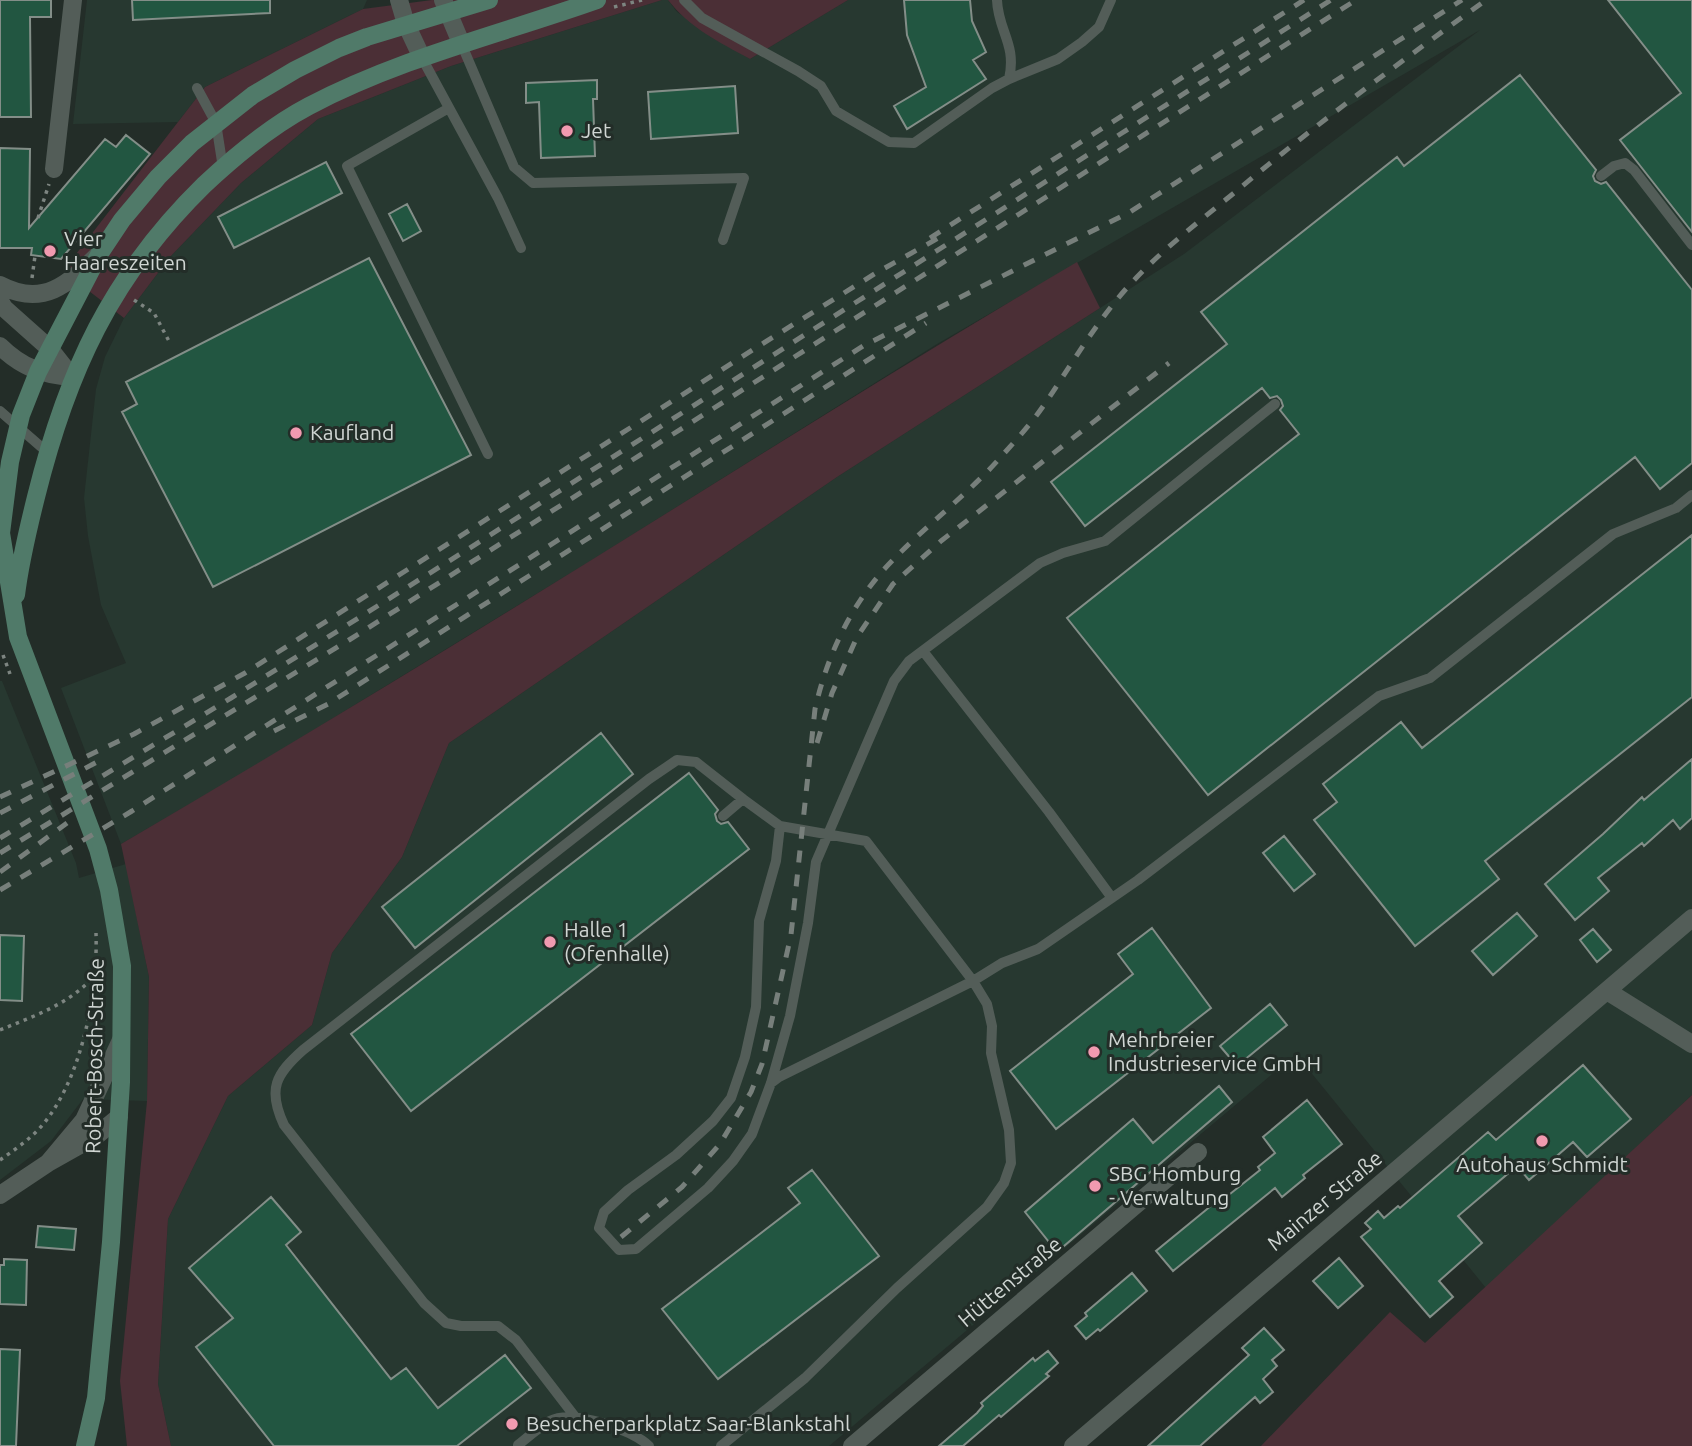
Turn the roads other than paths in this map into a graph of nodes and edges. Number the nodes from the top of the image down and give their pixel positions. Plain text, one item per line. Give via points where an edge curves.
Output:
1 (73, 0) edge
2 (399, 0) edge
3 (489, 0) edge
4 (597, 0) edge
5 (684, 0) edge
6 (997, 0) edge
7 (1111, 0) edge
8 (445, 6) edge
9 (406, 24) junction
10 (461, 43) junction
11 (422, 58) junction
12 (1009, 79) junction
13 (197, 88) dead end
14 (449, 108) junction
15 (216, 123) junction
16 (222, 168) junction
17 (54, 169) road end
18 (1601, 176) dead end
19 (723, 240) dead end
20 (1692, 244) edge
21 (521, 248) dead end
22 (100, 253) junction
23 (0, 285) edge
24 (0, 301) edge
25 (0, 346) edge
26 (50, 349) junction
27 (38, 372) junction
28 (72, 377) junction
29 (1275, 404) dead end
30 (0, 411) edge
31 (18, 426) junction
32 (47, 452) junction
33 (488, 454) dead end
34 (1692, 495) edge
35 (14, 605) junction
36 (923, 651) junction
37 (743, 799) junction
38 (723, 816) dead end
39 (780, 826) junction
40 (827, 834) junction
41 (1112, 898) junction
42 (1692, 918) edge
43 (973, 981) junction
44 (1607, 991) junction
45 (121, 1040) junction
46 (1692, 1044) edge
47 (771, 1083) junction
48 (119, 1117) junction
49 (1198, 1152) dead end
50 (48, 1163) junction
51 (0, 1195) edge
52 (96, 1398) junction
53 (576, 1418) junction
54 (519, 1445) edge
55 (85, 1446) edge
56 (99, 1446) edge
57 (649, 1446) edge
58 (721, 1446) edge
59 (852, 1446) edge
60 (1073, 1446) edge

1 - 17 street
2 - 9 street
3 - 8 main road, Robert-Bosch-Straße
4 - 10 main road, Robert-Bosch-Straße
5 - 12 lane via 702,18 821,86 836,111 890,142 914,144
6 - 12 lane via 1013,62
7 - 12 lane via 1099,27 1082,42 1058,59
8 - 9 main road, Robert-Bosch-Straße
8 - 10 street
9 - 11 street
9 - 15 main road, Robert-Bosch-Straße via 295,70
10 - 11 main road, Robert-Bosch-Straße
10 - 19 lane via 514,167 534,183 744,178
11 - 14 lane
11 - 16 main road, Robert-Bosch-Straße via 309,106
13 - 15 lane
14 - 21 lane
14 - 33 lane via 347,166
15 - 16 lane
15 - 22 main road, Robert-Bosch-Straße via 158,177
16 - 28 main road, Robert-Bosch-Straße via 117,289
18 - 20 lane via 1625,163
22 - 23 street via 56,290 26,293
22 - 26 main road, Robert-Bosch-Straße
24 - 26 street
25 - 27 street
26 - 27 main road, Robert-Bosch-Straße
26 - 28 street
27 - 28 street
27 - 31 main road, Robert-Bosch-Straße
28 - 32 main road, Robert-Bosch-Straße
29 - 36 lane via 1105,541 1040,563
30 - 31 lane
31 - 32 lane
31 - 35 main road, Robert-Bosch-Straße via 1,533
32 - 35 main road, Robert-Bosch-Straße
34 - 41 lane via 1676,508 1613,534 1430,678 1379,696
35 - 45 main road, Robert-Bosch-Straße via 23,654 105,870 122,966
36 - 40 lane via 894,681
36 - 41 lane
37 - 38 lane
37 - 39 lane
37 - 53 lane via 696,762 677,760 303,1050 283,1068 274,1091 275,1108 284,1125 424,1303 446,1323 498,1326 516,1340
39 - 40 lane
39 - 47 lane via 776,861 759,921 756,1007 731,1098 676,1155 604,1212 599,1228 619,1250 636,1248 733,1161 752,1134
40 - 43 lane via 866,841
40 - 47 lane via 816,862 799,975
41 - 43 lane via 1038,949
42 - 44 street, Mainzer Straße
43 - 47 lane
43 - 58 lane via 987,1004 991,1053 1009,1130 1011,1163 1004,1182 987,1207 805,1378
44 - 46 street
44 - 60 street, Mainzer Straße
45 - 48 main road, Robert-Bosch-Straße
45 - 50 street via 93,1105
48 - 50 street
48 - 52 main road, Robert-Bosch-Straße
49 - 59 street, Hüttenstraße
50 - 51 street
52 - 55 main road, Robert-Bosch-Straße
52 - 56 main road, Robert-Bosch-Straße
53 - 54 lane via 552,1419
53 - 57 lane via 625,1429

